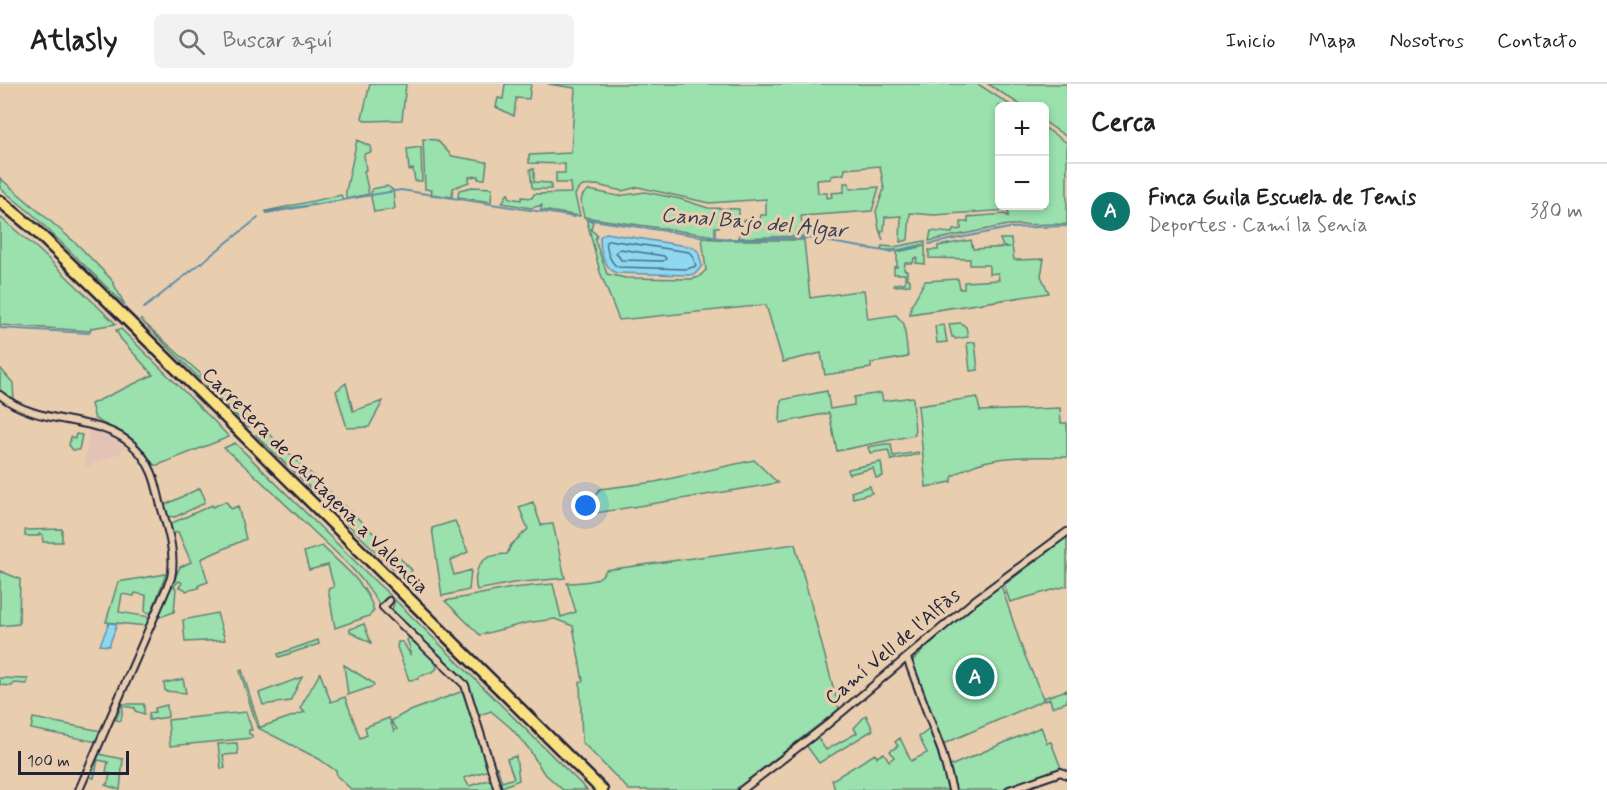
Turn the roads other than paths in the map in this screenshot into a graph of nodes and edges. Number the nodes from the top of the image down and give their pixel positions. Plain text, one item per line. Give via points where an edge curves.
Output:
1 (0, 201) edge
2 (0, 395) edge
3 (1067, 532) edge
4 (389, 601) dead end
5 (907, 658) junction
6 (1067, 775) edge
7 (80, 790) edge
8 (498, 790) edge
9 (602, 790) edge
10 (742, 790) edge
11 (952, 790) edge
12 (1010, 790) edge

1 - 9 highway, Carretera de Cartagena a Valencia via 68,262
2 - 7 street via 33,413 105,428 132,445 152,472 172,550 171,578
3 - 5 street, Camí Vell de l'Alfàs via 975,600
4 - 8 street via 383,607 465,685
5 - 10 street, Camí Vell de l'Alfàs
5 - 11 street
6 - 12 street via 1061,772

